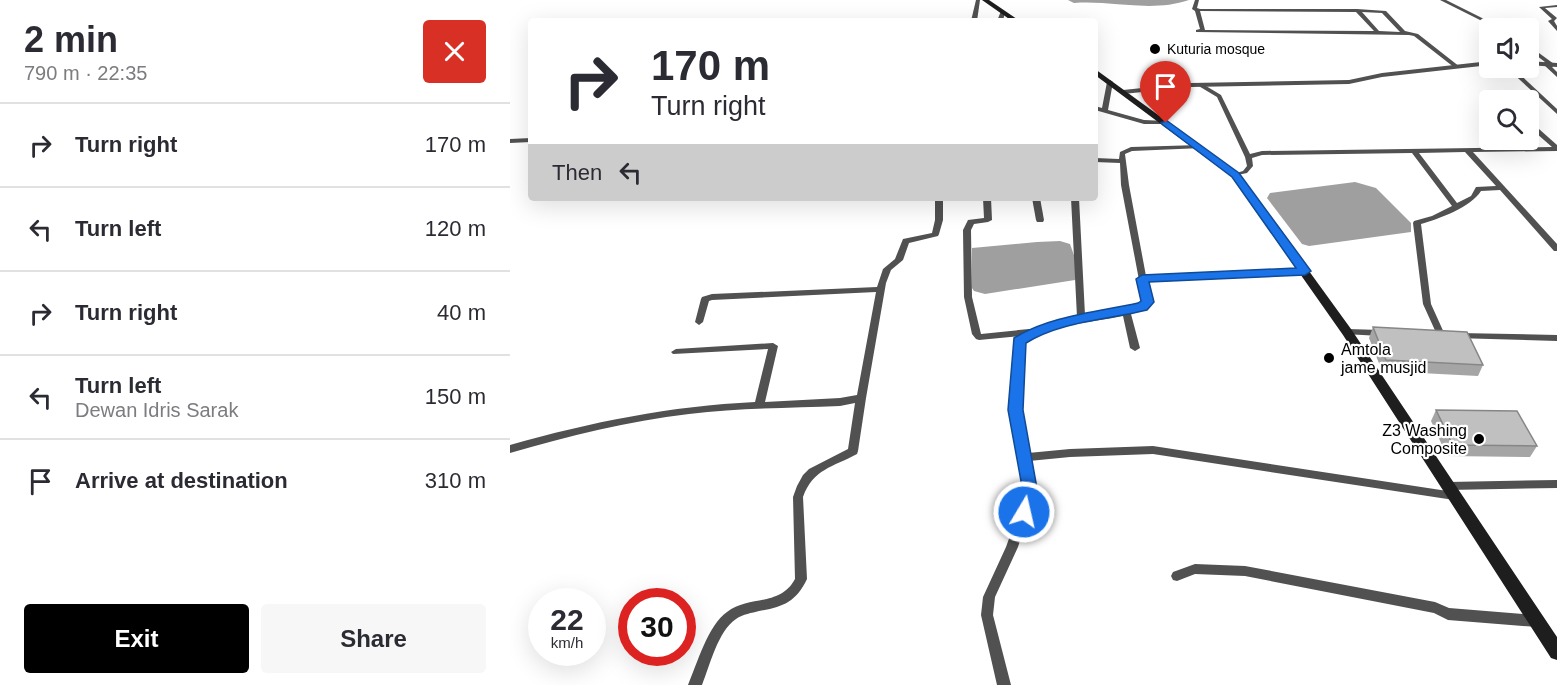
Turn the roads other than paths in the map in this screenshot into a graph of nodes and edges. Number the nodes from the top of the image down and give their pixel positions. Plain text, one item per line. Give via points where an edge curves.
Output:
1 (978, 0) edge
2 (985, 0) edge
3 (1197, 0) edge
4 (1443, 0) edge
5 (1557, 6) edge
6 (1197, 10) junction
7 (1357, 10) junction
8 (1003, 12) junction
9 (975, 18) edge
10 (1001, 18) edge
11 (1012, 18) edge
12 (1479, 18) edge
13 (1557, 28) edge
14 (1384, 33) junction
15 (1407, 34) junction
16 (1539, 55) edge
17 (1479, 64) edge
18 (1552, 65) edge
19 (1457, 67) junction
20 (1098, 73) edge
21 (1557, 75) edge
22 (1521, 78) edge
23 (1110, 82) junction
24 (1199, 84) junction
25 (1123, 92) junction
26 (1098, 109) edge
27 (1105, 111) junction
28 (1557, 112) edge
29 (1166, 123) junction
30 (1539, 132) edge
31 (528, 140) edge
32 (510, 141) edge
33 (1200, 147) junction
34 (1557, 149) edge
35 (1413, 150) junction
36 (1467, 150) junction
37 (1248, 158) junction
38 (1098, 160) edge
39 (1121, 161) junction
40 (1235, 175) junction
41 (1501, 188) junction
42 (939, 201) edge
43 (987, 201) edge
44 (1037, 201) edge
45 (1075, 201) edge
46 (1455, 205) junction
47 (1040, 220) dead end
48 (1557, 249) edge
49 (1305, 271) junction
50 (1142, 279) junction
51 (881, 289) junction
52 (1125, 311) junction
53 (1081, 319) junction
54 (699, 322) dead end
55 (1347, 332) junction
56 (1389, 334) edge
57 (1016, 338) junction
58 (1557, 338) edge
59 (1135, 348) dead end
60 (676, 352) dead end
61 (861, 398) junction
62 (759, 406) junction
63 (511, 452) edge
64 (1025, 458) junction
65 (1557, 484) edge
66 (1451, 491) junction
67 (1177, 576) dead end
68 (1537, 621) junction
69 (1557, 652) edge
70 (695, 685) edge
71 (1004, 685) edge

1 - 9 street
2 - 8 main road
3 - 6 street
4 - 12 street
5 - 13 street via 1541,7 1555,19 1551,21
6 - 7 street
6 - 14 street via 1201,31
7 - 14 street via 1377,32
7 - 15 street via 1384,12
8 - 10 street
8 - 11 main road
14 - 15 street
15 - 19 street via 1416,35
16 - 18 street
17 - 19 street
18 - 21 street
19 - 24 street via 1337,83
20 - 23 main road
22 - 28 street
23 - 25 main road
23 - 27 street
24 - 25 street
24 - 37 street via 1219,96
25 - 29 main road
26 - 27 street
27 - 29 street via 1144,122
29 - 33 main road
30 - 34 street
31 - 32 street
33 - 39 street via 1124,150
33 - 40 main road
34 - 36 street
35 - 36 street
35 - 37 street via 1262,153
35 - 46 street
36 - 41 street
37 - 40 street via 1251,166
38 - 39 street
39 - 50 street
40 - 49 main road
41 - 46 street via 1479,189 1474,197
41 - 48 street
42 - 51 street via 935,234 906,241 899,260 887,269
43 - 57 street via 988,220 971,222 967,230 968,297 979,337
44 - 47 street
45 - 53 street
46 - 58 street via 1435,218 1417,223 1427,304 1436,335
49 - 50 street
49 - 55 main road
50 - 52 street via 1147,302
51 - 54 street via 712,297 705,299
51 - 61 street
52 - 53 street
52 - 59 street
53 - 57 street
55 - 56 street
55 - 66 main road
57 - 64 street via 1015,410
60 - 62 street via 773,346
61 - 62 street
61 - 70 street via 853,451 818,466 801,487 801,579 797,590 788,598 725,621
62 - 63 street via 662,414 545,438
64 - 66 street via 1153,450
64 - 71 street via 1030,494 989,597 987,615
65 - 66 street
66 - 68 main road
67 - 68 street via 1195,569 1245,571 1341,588 1448,614
68 - 69 main road

